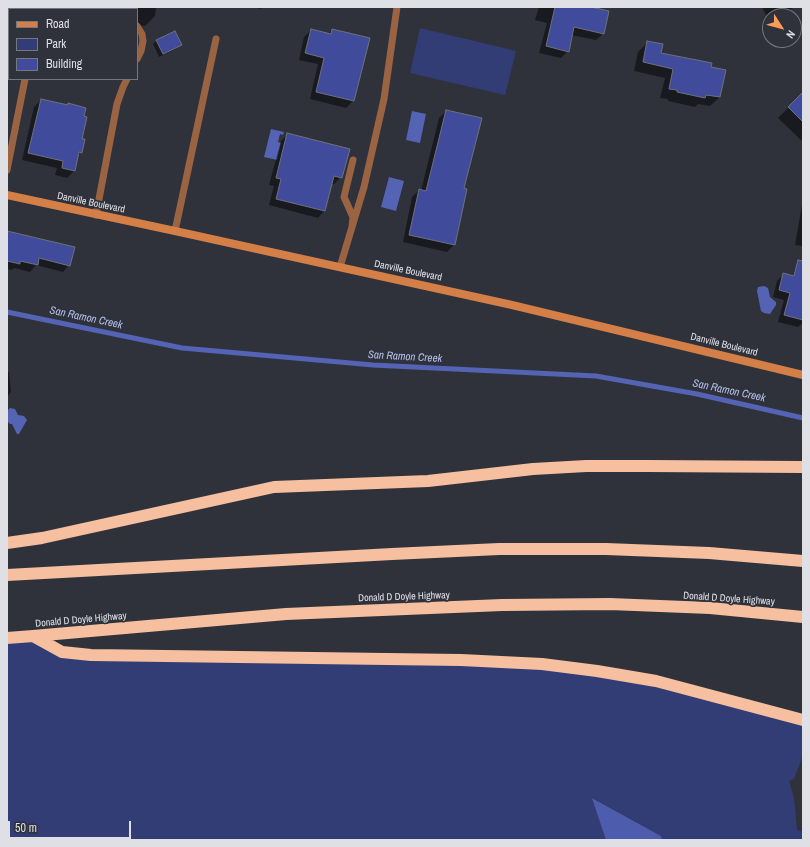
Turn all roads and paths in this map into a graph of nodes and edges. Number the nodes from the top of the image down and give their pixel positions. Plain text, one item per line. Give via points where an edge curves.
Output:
1 (397, 7) edge
2 (138, 28) edge
3 (216, 39) dead end
4 (138, 57) edge
5 (25, 80) edge
6 (126, 80) edge
7 (353, 160) dead end
8 (7, 170) edge
9 (7, 195) edge
10 (96, 215) junction
11 (352, 227) junction
12 (175, 231) junction
13 (340, 267) junction
14 (803, 375) edge
15 (803, 467) edge
16 (7, 543) edge
17 (803, 561) edge
18 (7, 575) edge
19 (803, 617) edge
20 (33, 636) junction
21 (7, 638) edge
22 (803, 720) edge

1 - 11 lane via 384,99
2 - 4 lane via 143,41
3 - 12 lane
5 - 8 lane
6 - 10 lane via 117,104
7 - 11 lane via 344,197 353,217
9 - 10 main road, Danville Boulevard
10 - 12 main road, Danville Boulevard
11 - 13 lane
12 - 13 main road, Danville Boulevard
13 - 14 main road, Danville Boulevard via 512,305
15 - 16 highway via 586,466 533,469 428,481 274,487 42,538
17 - 18 highway via 709,553 606,549 499,549
19 - 20 highway, Donald D Doyle Highway via 710,608 610,604 502,605 286,614
20 - 21 highway, Donald D Doyle Highway
20 - 22 highway via 62,652 91,655 460,660 542,664 656,681

